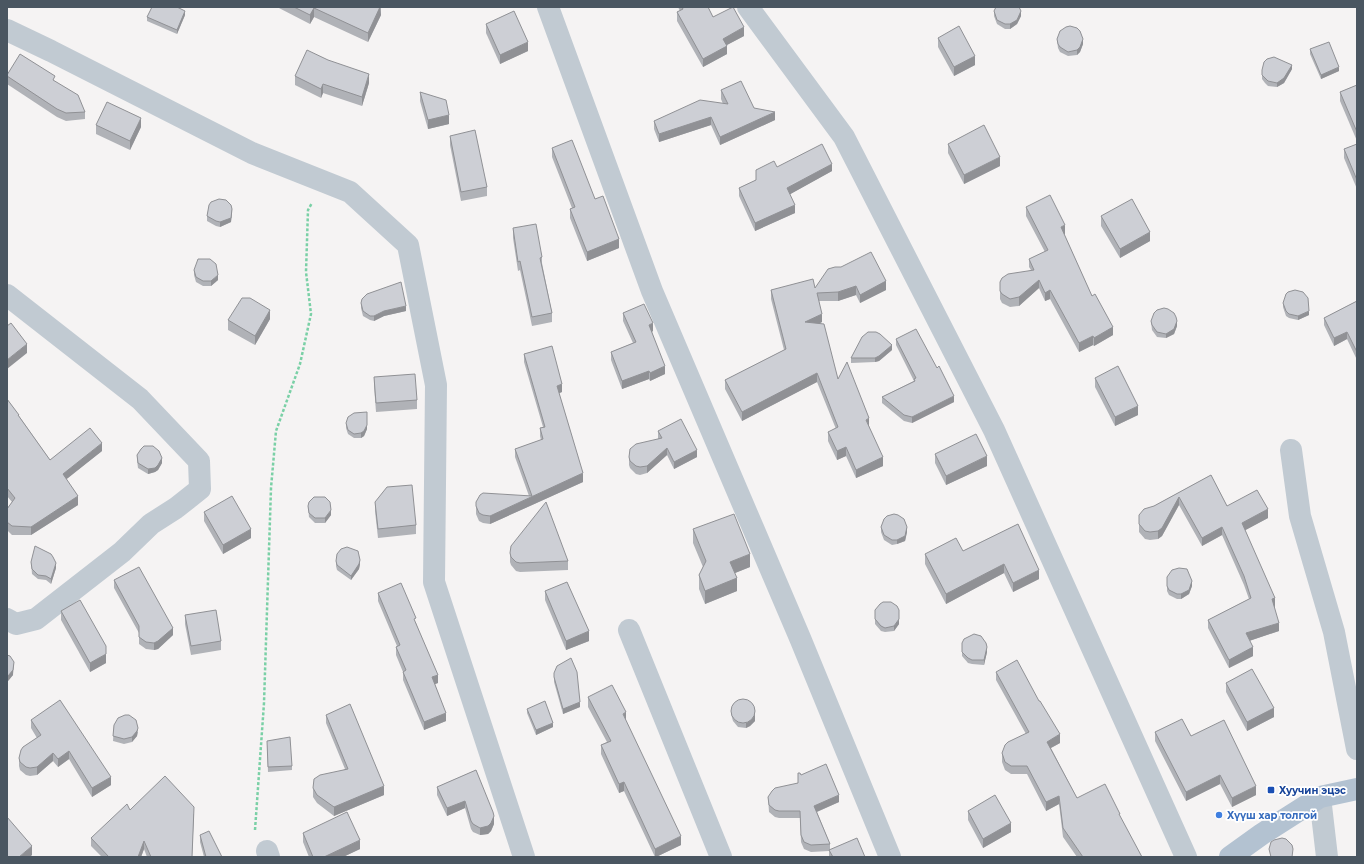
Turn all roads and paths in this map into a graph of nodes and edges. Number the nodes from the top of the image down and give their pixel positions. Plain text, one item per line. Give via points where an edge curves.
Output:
1 (548, 7) edge
2 (748, 7) edge
3 (7, 30) edge
4 (324, 182) junction
5 (7, 295) edge
6 (1292, 450) dead end
7 (7, 619) edge
8 (629, 630) dead end
9 (1357, 749) edge
10 (1357, 789) edge
11 (1320, 797) junction
12 (268, 854) edge
13 (524, 857) edge
14 (721, 857) edge
15 (890, 857) edge
16 (1186, 857) edge
17 (1230, 857) edge
18 (1326, 857) edge

1 - 15 street via 652,291
2 - 16 street via 844,137 994,430
3 - 4 street via 252,153
4 - 12 path via 308,210 306,272 311,314 300,364 276,431 271,496 264,703 255,833
4 - 13 street via 350,192 408,245 436,385 434,582
5 - 7 street via 140,399 199,461 200,489 151,524 122,552 36,619 16,624
6 - 9 street via 1300,516 1334,632
8 - 14 street
10 - 11 main road
11 - 17 main road
11 - 18 street

